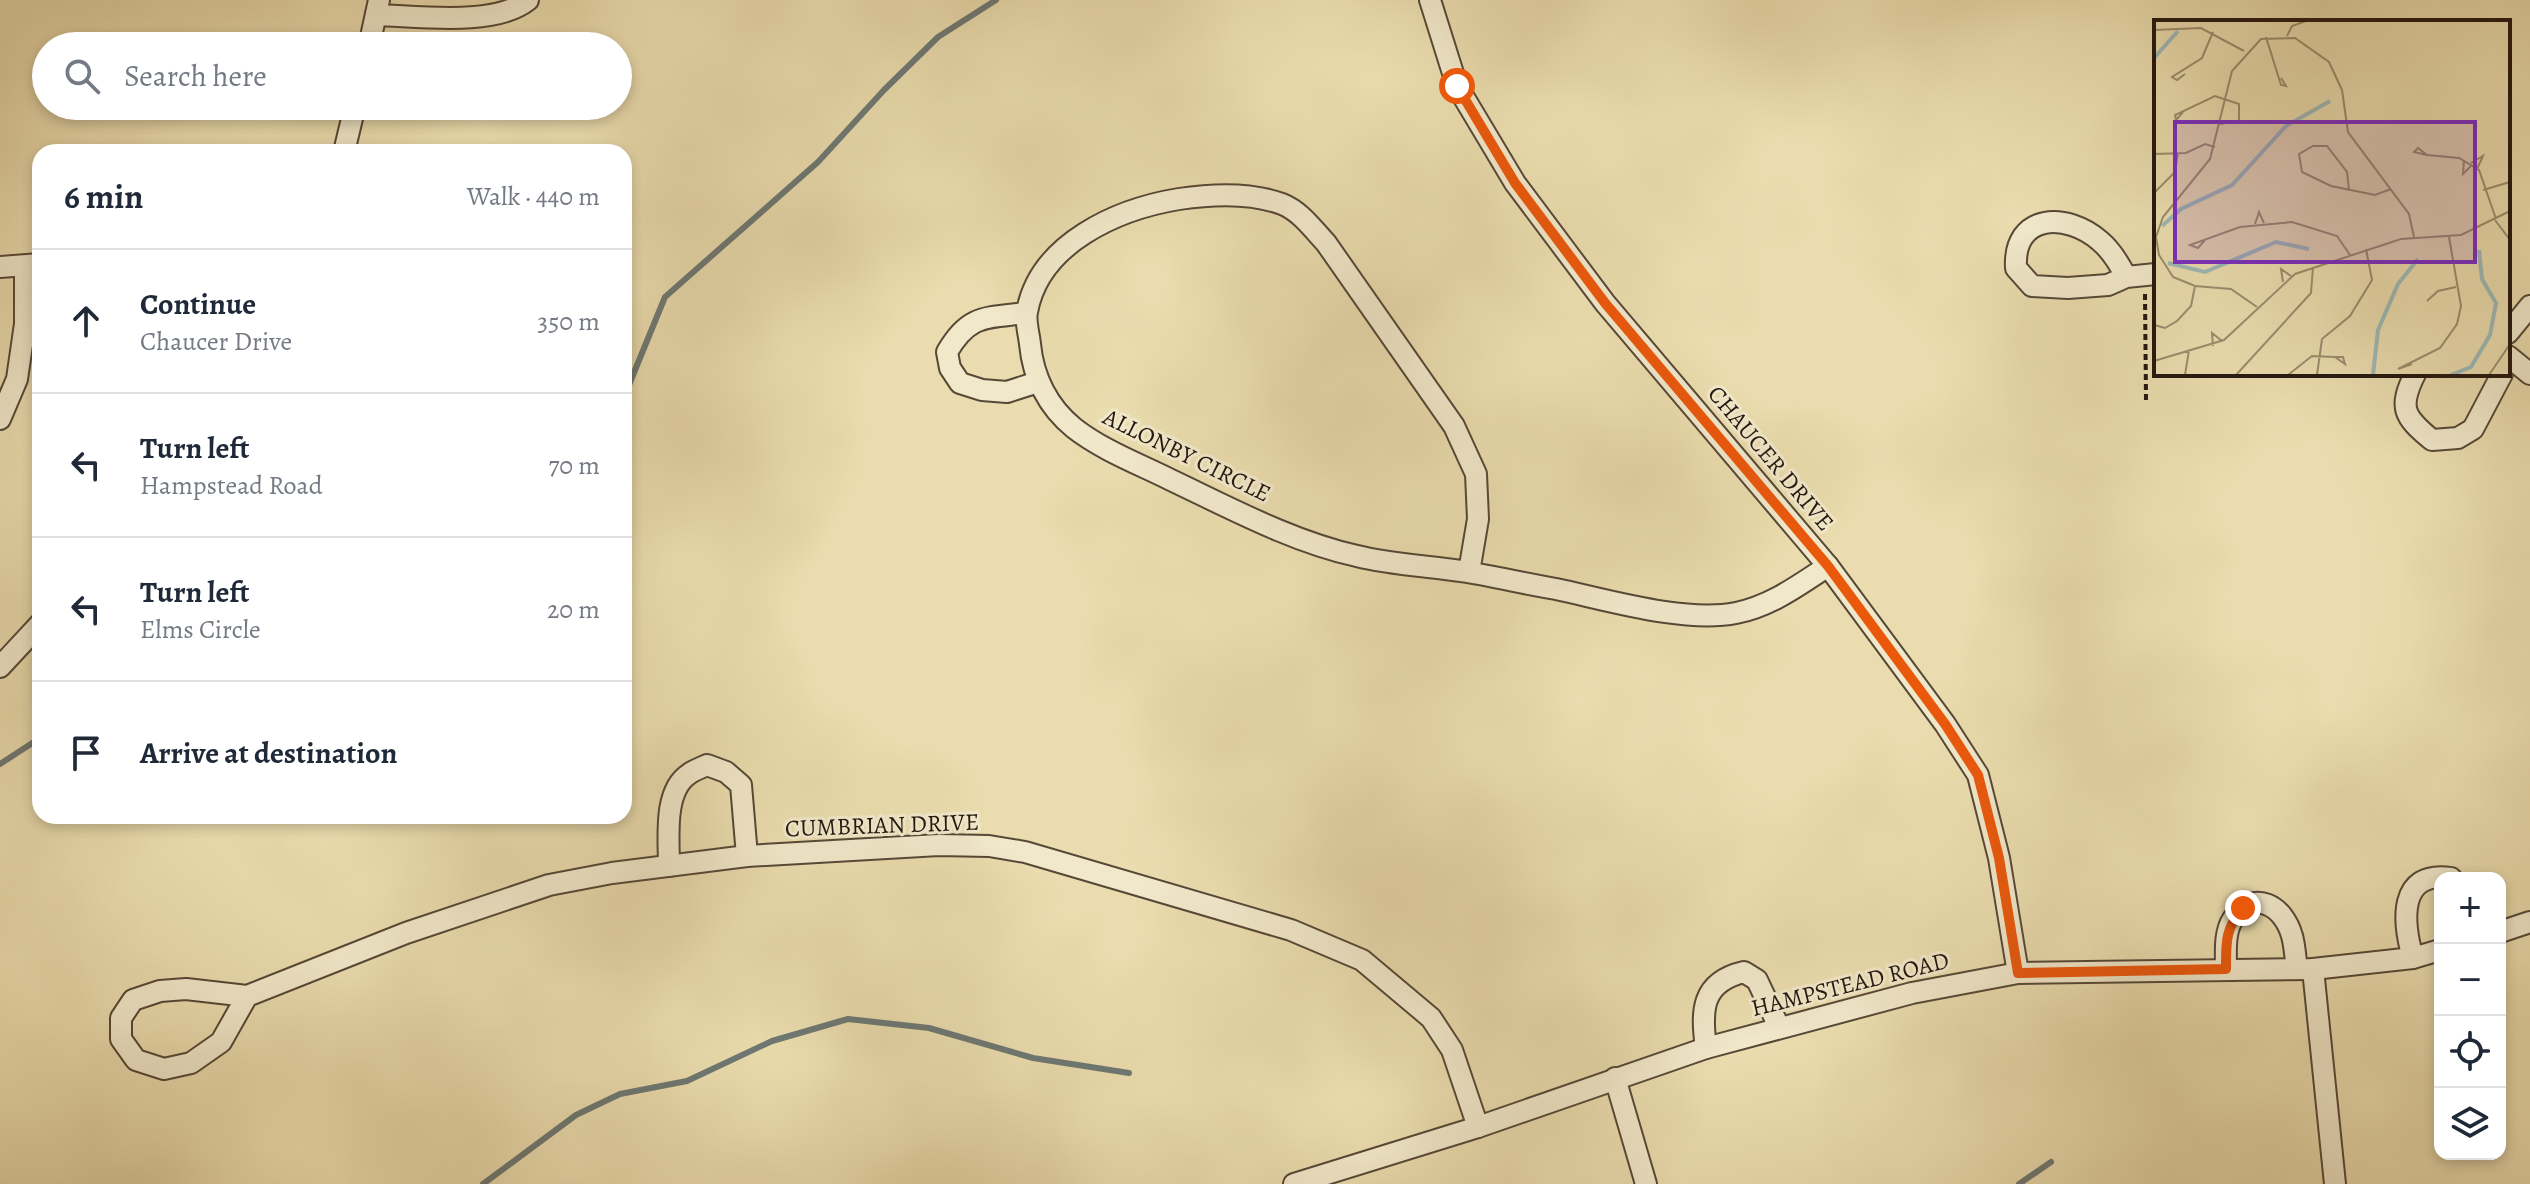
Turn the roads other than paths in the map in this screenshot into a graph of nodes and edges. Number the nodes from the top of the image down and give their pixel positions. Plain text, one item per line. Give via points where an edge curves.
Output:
1 (528, 0) edge
2 (1430, 0) edge
3 (378, 8) edge
4 (372, 32) edge
5 (352, 120) edge
6 (346, 144) edge
7 (32, 265) edge
8 (0, 267) edge
9 (2142, 275) edge
10 (2530, 306) edge
11 (1026, 313) junction
12 (2510, 331) edge
13 (2510, 364) edge
14 (2530, 374) edge
15 (2414, 376) edge
16 (2500, 376) edge
17 (1038, 382) junction
18 (0, 419) edge
19 (1828, 566) junction
20 (1469, 572) junction
21 (32, 633) edge
22 (0, 667) edge
23 (747, 856) junction
24 (669, 866) junction
25 (2434, 876) edge
26 (2530, 922) edge
27 (2506, 930) edge
28 (2434, 952) edge
29 (2413, 958) junction
30 (2305, 968) junction
31 (2226, 969) junction
32 (2018, 973) junction
33 (247, 996) junction
34 (1779, 1027) junction
35 (1706, 1048) junction
36 (1615, 1078) junction
37 (1478, 1127) junction
38 (1294, 1184) edge
39 (1646, 1184) edge
40 (2335, 1184) edge

1 - 3 street via 519,8 486,15
2 - 19 street, CHAUCER DRIVE via 1457,86 1515,183 1605,303
3 - 4 street
5 - 6 street
7 - 8 street
7 - 18 street via 17,379
9 - 9 street via 2078,227 2052,222 2031,226 2015,254 2016,268 2032,286 2108,285
10 - 12 street
11 - 17 street, ALLONBY CIRCLE
11 - 17 street via 968,324 947,352 960,383 1007,392
11 - 20 street, ALLONBY CIRCLE via 1041,275 1063,248 1088,230 1160,202 1207,195 1283,204 1326,243 1454,426 1476,474 1478,519
13 - 14 street
15 - 16 street via 2405,408 2411,422 2432,440 2458,438 2473,429
17 - 20 street, ALLONBY CIRCLE via 1073,427 1228,507 1358,557
19 - 20 street, ALLONBY CIRCLE via 1780,598 1735,613 1684,615
19 - 32 street, CHAUCER DRIVE via 1978,775 1999,858
21 - 22 street
23 - 24 street, CUMBRIAN DRIVE
23 - 24 street via 741,785 707,765 687,775 673,797
23 - 37 street, CUMBRIAN DRIVE via 989,846 1291,930 1362,960 1431,1018 1452,1050
24 - 33 street, CUMBRIAN DRIVE via 549,885 406,933
25 - 29 street via 2419,883 2408,899 2405,916
26 - 27 street
28 - 29 street, HAMPSTEAD ROAD
29 - 30 street, HAMPSTEAD ROAD
30 - 31 street, HAMPSTEAD ROAD
30 - 31 street via 2284,918 2271,905 2258,902 2231,921
30 - 40 street
31 - 32 street, HAMPSTEAD ROAD
32 - 34 street, HAMPSTEAD ROAD
33 - 33 street, CUMBRIAN DRIVE via 186,989 133,1000 121,1018 121,1039 136,1060 164,1069 191,1063 221,1042
34 - 35 street, HAMPSTEAD ROAD
34 - 35 street via 1757,980 1744,972 1729,976 1714,987 1704,1006
35 - 36 street, HAMPSTEAD ROAD
36 - 37 street, HAMPSTEAD ROAD
36 - 39 street
37 - 38 street, HAMPSTEAD ROAD

